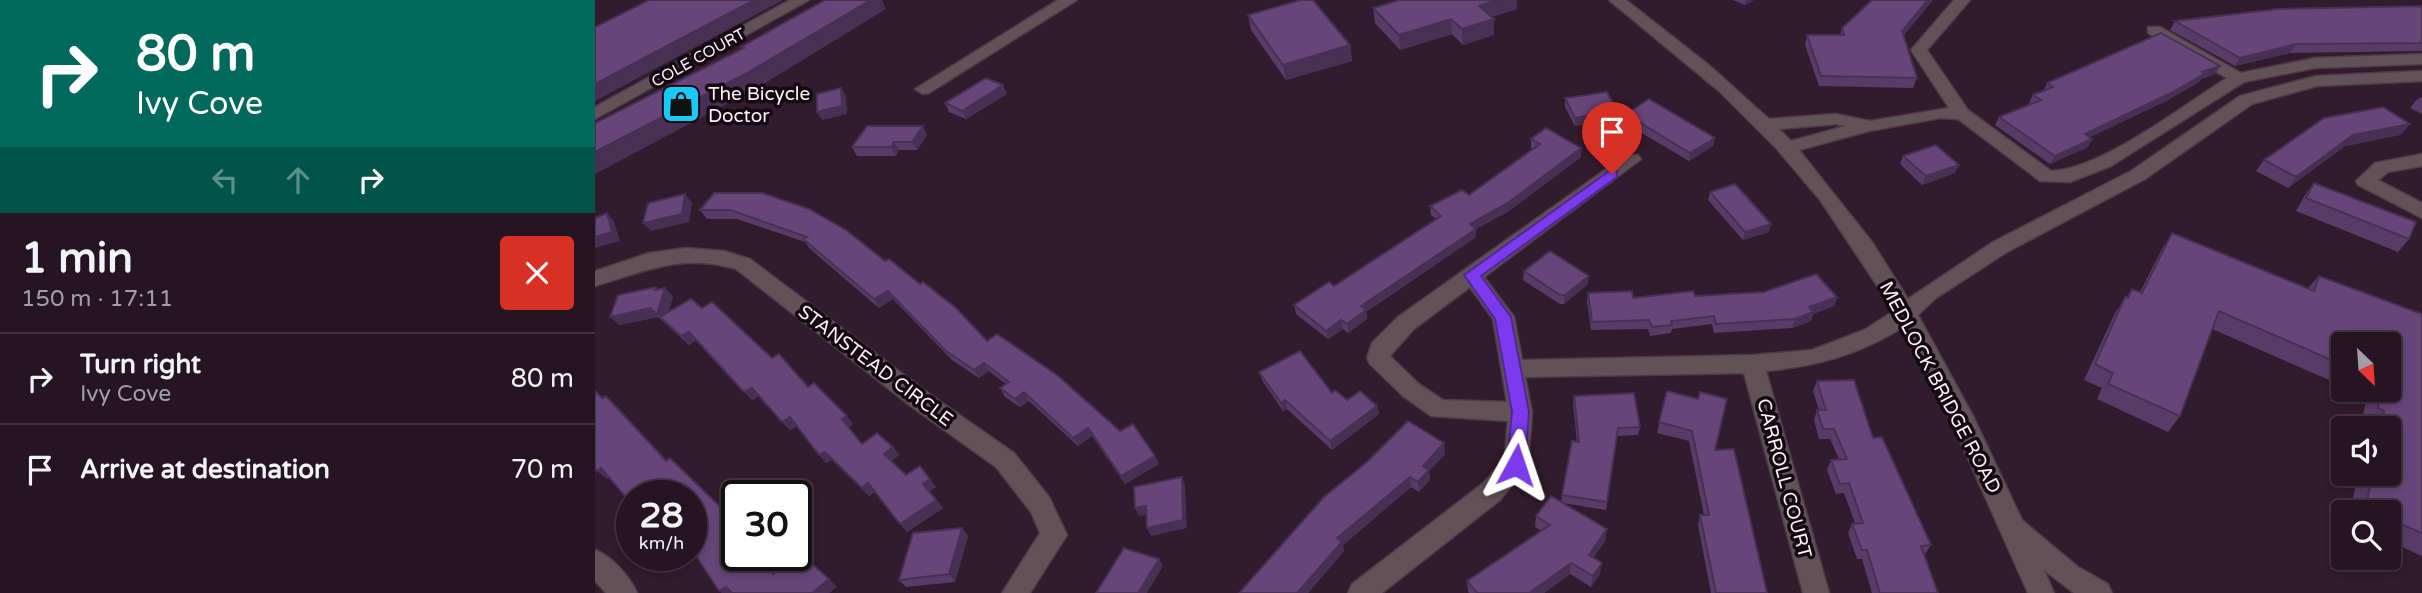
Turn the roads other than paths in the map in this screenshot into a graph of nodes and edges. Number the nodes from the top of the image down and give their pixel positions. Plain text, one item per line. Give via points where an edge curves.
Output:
1 (801, 0) edge
2 (1069, 0) edge
3 (1617, 0) edge
4 (1962, 0) edge
5 (2154, 30) dead end
6 (2422, 59) edge
7 (2422, 76) edge
8 (2239, 78) junction
9 (923, 89) dead end
10 (595, 114) edge
11 (1962, 114) junction
12 (1765, 125) junction
13 (1870, 126) junction
14 (1786, 148) junction
15 (1632, 159) dead end
16 (2422, 160) edge
17 (2422, 211) edge
18 (1472, 275) junction
19 (595, 279) edge
20 (1907, 313) junction
21 (1753, 364) junction
22 (1512, 369) junction
23 (1520, 412) junction
24 (2011, 523) junction
25 (595, 562) edge
26 (624, 593) edge
27 (1014, 593) edge
28 (1361, 593) edge
29 (1816, 593) edge
30 (2041, 593) edge
31 (2099, 593) edge

1 - 10 street, COLE COURT
2 - 9 street
3 - 12 street, MEDLOCK BRIDGE ROAD
4 - 11 street via 1919,50
5 - 8 street
6 - 8 street via 2315,63
7 - 20 street via 2316,81 2246,100 2138,175 2000,247 1929,293
8 - 11 street via 2105,162 2070,176 2046,177
11 - 13 street via 1940,113
12 - 13 street via 1836,119
12 - 14 street, MEDLOCK BRIDGE ROAD
13 - 14 street
14 - 20 street, MEDLOCK BRIDGE ROAD via 1823,190
15 - 18 street
16 - 17 street via 2382,167 2365,181
18 - 22 street via 1503,317
18 - 23 street via 1406,323 1377,358 1439,409
19 - 27 street, STANSTEAD CIRCLE via 642,262 684,254 719,256 743,264 1005,460 1040,505 1054,535
20 - 21 street via 1872,336 1814,358
20 - 24 street, MEDLOCK BRIDGE ROAD
21 - 22 street
21 - 29 street, CARROLL COURT
22 - 23 street
23 - 28 street via 1516,465 1491,492
24 - 30 street, MEDLOCK BRIDGE ROAD
24 - 31 street via 2069,576
25 - 26 street

